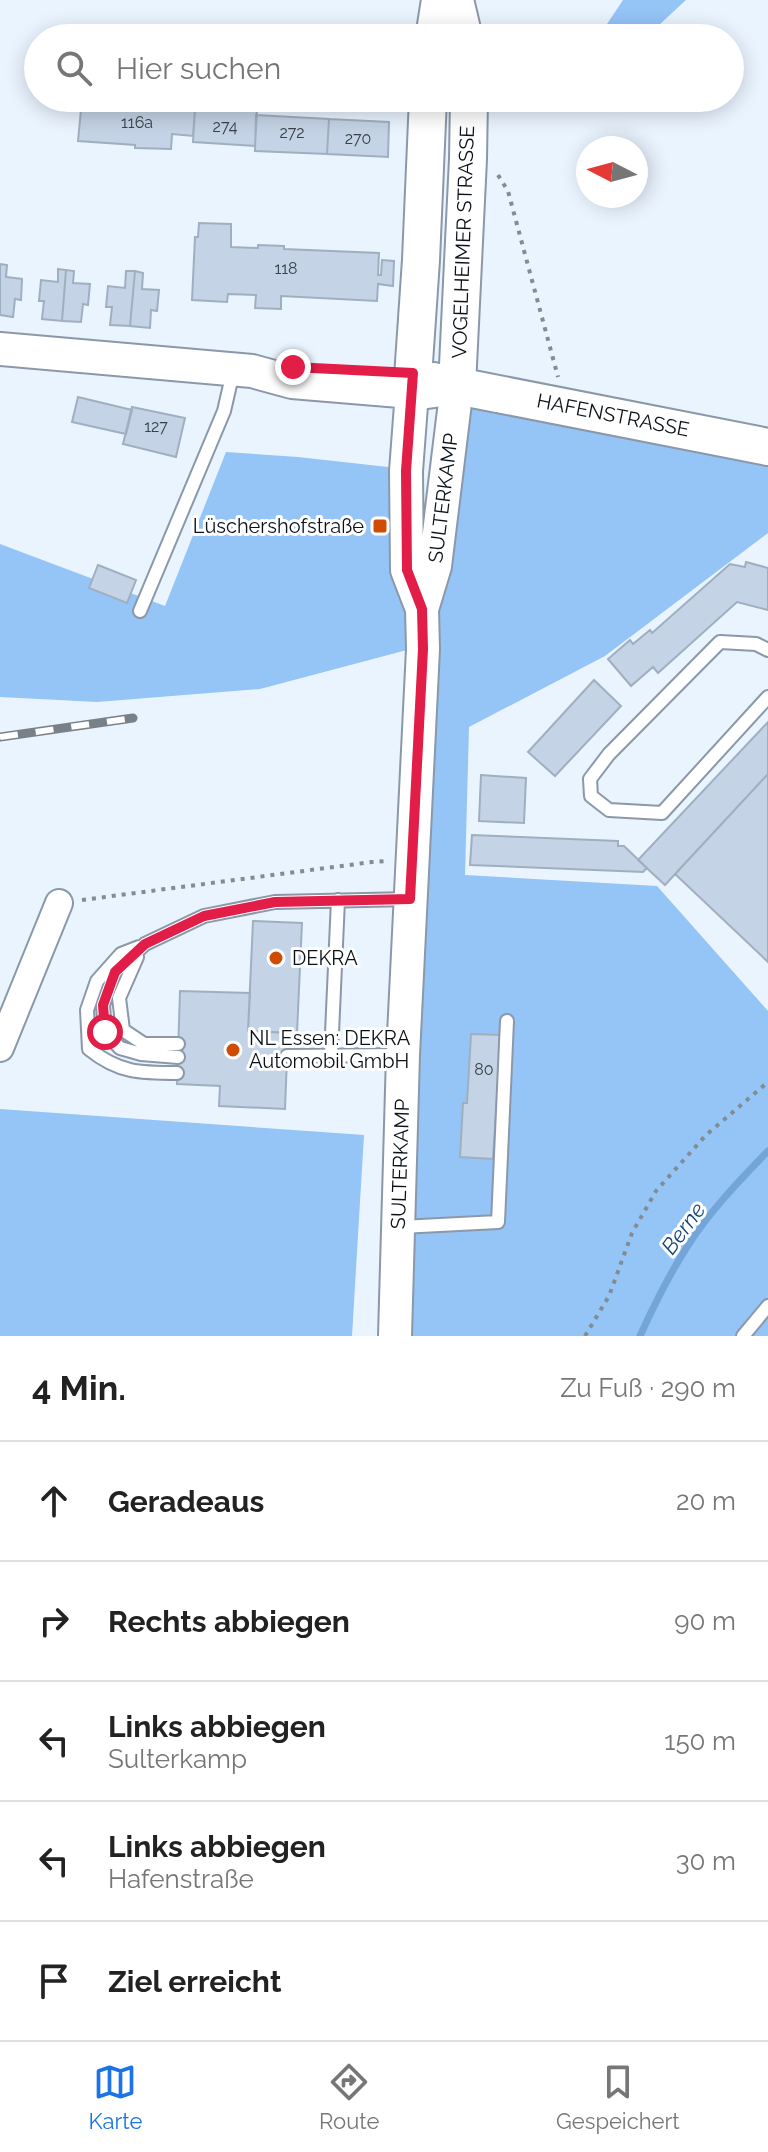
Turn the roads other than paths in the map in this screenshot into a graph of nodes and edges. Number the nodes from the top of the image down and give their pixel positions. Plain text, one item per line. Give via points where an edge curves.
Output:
1 (440, 0) edge
2 (455, 0) edge
3 (436, 24) edge
4 (461, 24) edge
5 (427, 112) edge
6 (469, 112) edge
7 (0, 349) edge
8 (243, 371) junction
9 (413, 382) junction
10 (457, 386) junction
11 (768, 447) edge
12 (422, 609) junction
13 (140, 611) dead end
14 (768, 650) edge
15 (768, 697) edge
16 (410, 899) junction
17 (338, 900) junction
18 (59, 903) road end
19 (145, 944) junction
20 (507, 1021) dead end
21 (0, 1048) edge
22 (178, 1050) dead end
23 (331, 1055) junction
24 (403, 1055) junction
25 (287, 1056) dead end
26 (177, 1073) dead end
27 (398, 1227) junction
28 (768, 1306) edge
29 (395, 1336) edge
30 (743, 1336) edge

1 - 3 main road
2 - 4 main road
5 - 9 main road, VOGELHEIMER STRASSE
6 - 10 main road, VOGELHEIMER STRASSE
7 - 8 street, HAFENSTRASSE
8 - 9 street, HAFENSTRASSE via 293,367
8 - 13 lane
9 - 10 main road, HAFENSTRASSE
9 - 12 street, SULTERKAMP via 406,471 407,570
10 - 11 main road, HAFENSTRASSE
10 - 12 street, SULTERKAMP via 438,551
12 - 16 street, SULTERKAMP
14 - 15 lane via 720,642 609,754 590,779 591,796 609,810 662,813
16 - 17 lane
16 - 24 street, SULTERKAMP
17 - 19 lane via 275,902 204,916
17 - 23 lane
18 - 21 street
19 - 22 lane via 115,972 103,1005 105,1032 120,1048 141,1054
19 - 26 lane via 121,954 97,981 87,1010 89,1049 106,1062 140,1073
20 - 27 lane via 498,1222
23 - 24 lane
23 - 25 lane
24 - 27 street, SULTERKAMP
27 - 29 street, SULTERKAMP
28 - 30 lane

